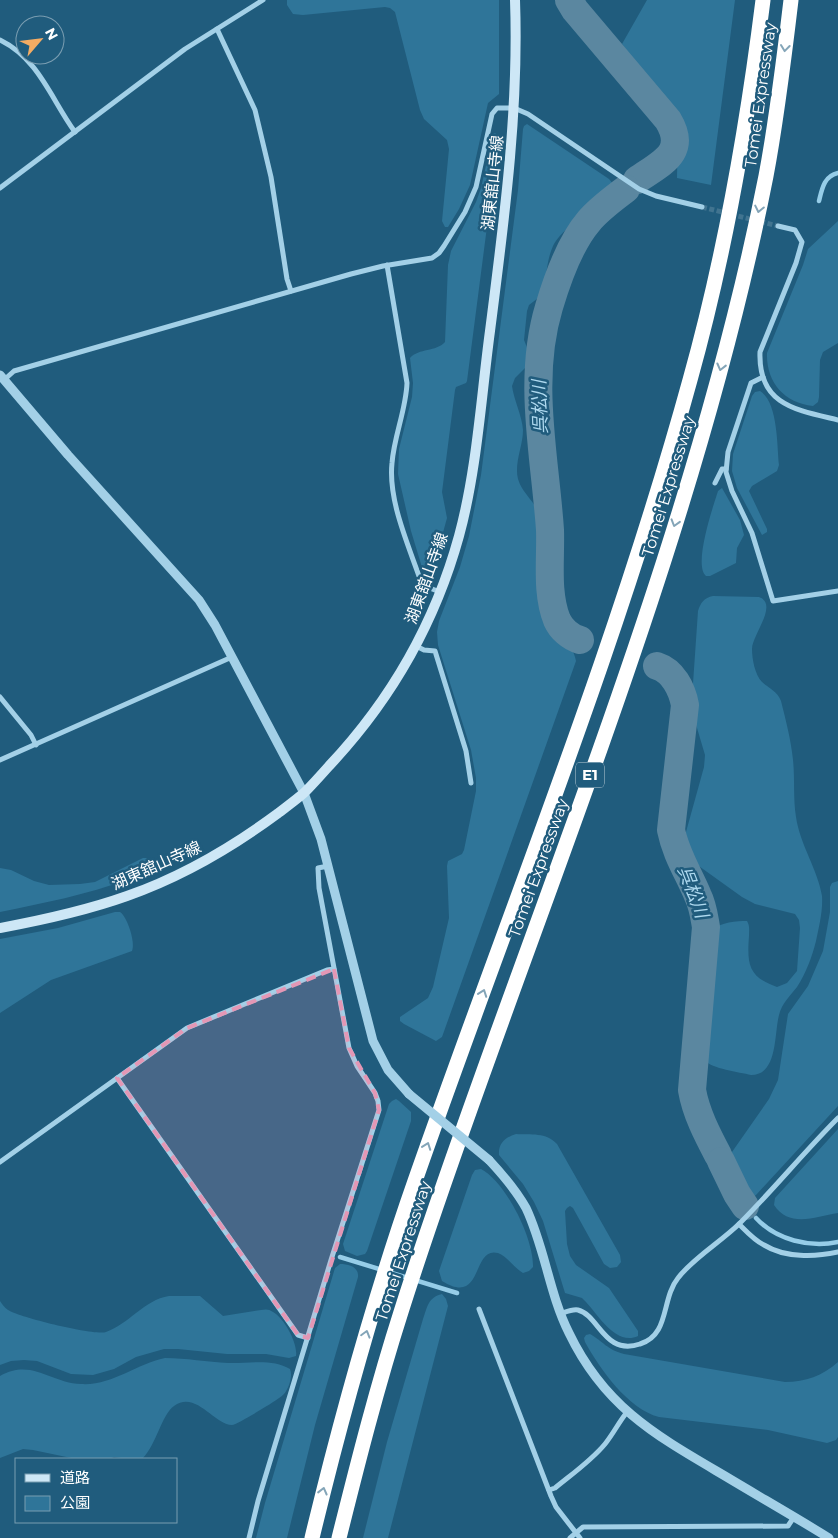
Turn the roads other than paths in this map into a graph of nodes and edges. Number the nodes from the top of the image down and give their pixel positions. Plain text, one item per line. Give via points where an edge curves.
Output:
1 (262, 0) edge
2 (515, 0) edge
3 (763, 0) edge
4 (791, 0) edge
5 (216, 29) junction
6 (0, 40) edge
7 (514, 108) junction
8 (75, 132) junction
9 (0, 188) edge
10 (702, 207) tunnel mouth
11 (778, 226) tunnel mouth
12 (387, 265) junction
13 (291, 291) junction
14 (2, 377) edge
15 (763, 377) junction
16 (838, 420) edge
17 (726, 469) junction
18 (715, 483) dead end
19 (440, 592) junction
20 (838, 592) edge
21 (416, 646) junction
22 (232, 657) junction
23 (0, 697) edge
24 (36, 745) junction
25 (0, 760) edge
26 (471, 783) dead end
27 (304, 793) junction
28 (328, 866) junction
29 (0, 928) edge
30 (334, 969) junction
31 (117, 1078) junction
32 (838, 1118) edge
33 (0, 1162) edge
34 (739, 1224) junction
35 (838, 1252) edge
36 (478, 1309) dead end
37 (560, 1314) junction
38 (308, 1338) junction
39 (628, 1412) junction
40 (549, 1490) junction
41 (794, 1517) junction
42 (576, 1533) junction
43 (249, 1538) edge
44 (312, 1538) edge
45 (339, 1538) edge
46 (570, 1538) edge
47 (580, 1538) edge
48 (829, 1538) edge

1 - 5 street
2 - 7 main road, 湖東舘山寺線
44 -> 3 highway, Tomei Expressway / E1 via 338,1431 402,1221 592,690 642,542 691,379 739,170
4 -> 45 highway, Tomei Expressway / E1 via 766,174 716,385 667,550 618,696 404,1303 364,1435
5 - 8 street
5 - 13 street via 255,110 271,177
6 - 8 street via 16,50 38,72
7 - 10 street via 528,114 639,189
7 - 12 street via 494,110 471,200 439,254 424,261
7 - 19 main road, 湖東舘山寺線 via 508,189 471,474 459,534
8 - 9 street
11 - 15 street via 795,230 802,242 762,346 760,364
12 - 13 street
12 - 19 street via 407,383 392,463 393,493 420,579 427,587
13 - 14 street
14 - 22 street via 189,589 207,612
15 - 16 street via 776,398 786,405
15 - 17 street via 750,383 728,452
17 - 18 street via 722,469
17 - 20 street via 728,482 752,533 773,601
19 - 21 main road, 湖東舘山寺線
21 - 26 street via 435,651 466,751
21 - 27 main road, 湖東舘山寺線 via 365,724
22 - 24 street
22 - 27 street
23 - 24 street via 32,735
24 - 25 street
27 - 28 street
27 - 29 main road, 湖東舘山寺線 via 230,846 164,882 92,908
28 - 30 street via 318,868 318,888
28 - 37 street, bridge via 373,1040 388,1070 409,1094 503,1174 533,1225
30 - 31 street via 187,1028
30 - 38 street via 349,1048 375,1094 379,1110
31 - 33 street
31 - 38 street via 298,1335
32 - 34 street
34 - 35 street via 763,1245 776,1251 803,1255
34 - 37 street via 677,1278 668,1296 660,1327 642,1344 617,1344 583,1312 571,1310
36 - 40 street
37 - 39 street via 593,1374
38 - 43 street
39 - 40 street via 593,1456
39 - 41 street via 661,1439
40 - 42 street via 556,1507
41 - 42 street via 788,1526 583,1527
41 - 48 street
42 - 46 street
42 - 47 street

